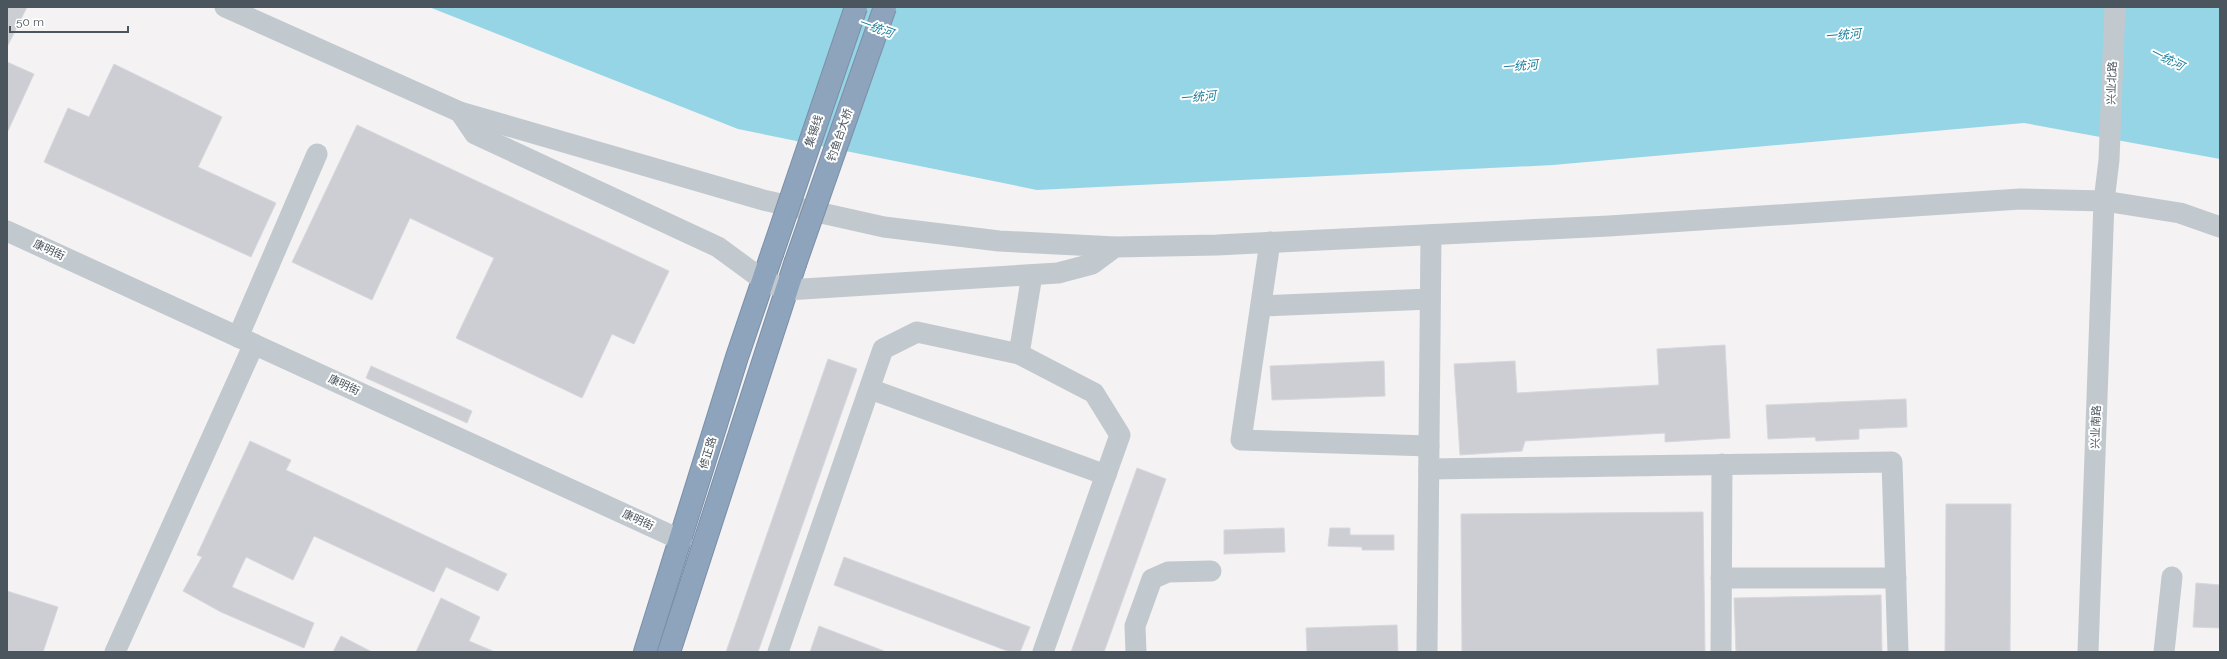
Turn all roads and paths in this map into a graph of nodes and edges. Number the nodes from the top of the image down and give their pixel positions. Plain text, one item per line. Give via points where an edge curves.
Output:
1 (225, 7) edge
2 (856, 7) edge
3 (885, 7) edge
4 (2114, 7) edge
5 (460, 112) junction
6 (317, 154) dead end
7 (2104, 201) junction
8 (2220, 226) edge
9 (7, 231) edge
10 (1431, 235) junction
11 (1270, 242) junction
12 (1115, 247) junction
13 (772, 254) joint
14 (1032, 275) junction
15 (763, 280) junction
16 (787, 290) junction
17 (1430, 299) junction
18 (1261, 306) junction
19 (246, 340) junction
20 (1019, 354) junction
21 (870, 389) junction
22 (1429, 446) junction
23 (1722, 464) junction
24 (1429, 469) junction
25 (1106, 475) junction
26 (681, 540) junction
27 (1210, 571) dead end
28 (2172, 577) dead end
29 (1721, 578) junction
30 (1896, 578) junction
31 (114, 652) edge
32 (645, 652) edge
33 (669, 652) edge
34 (778, 652) edge
35 (1043, 652) edge
36 (1136, 652) edge
37 (1427, 652) edge
38 (1721, 652) edge
39 (1898, 652) edge
40 (2088, 652) edge
41 (2164, 652) edge

1 - 5 street
2 - 13 highway, 集锡线, bridge
3 - 16 highway, 钓鱼台大桥, bridge
4 - 7 street, 兴业北路
5 - 12 street via 763,200 884,228 999,241
5 - 15 street via 475,134 718,247
6 - 19 street
7 - 8 street via 2180,213
7 - 10 street via 2020,199
7 - 40 street, 兴业南路
9 - 19 street, 康明街
10 - 11 street
10 - 17 street
11 - 12 street
11 - 18 street
12 - 14 street via 1092,264 1058,273
13 - 15 highway, 修正路
14 - 16 street
14 - 20 street
15 - 16 street
15 - 26 highway, 修正路
16 - 33 highway
17 - 18 street
17 - 22 street
18 - 22 street via 1241,440
19 - 26 street, 康明街
19 - 31 street
20 - 21 street via 917,332 884,349
20 - 25 street via 1094,392 1120,435
21 - 25 street
21 - 34 street
22 - 24 street
23 - 24 street
23 - 29 street
23 - 30 street via 1892,462
24 - 37 street
25 - 35 street
26 - 32 highway, 修正路
27 - 36 street via 1168,572 1152,579 1135,626
28 - 41 street
29 - 30 street
29 - 38 street
30 - 39 street

